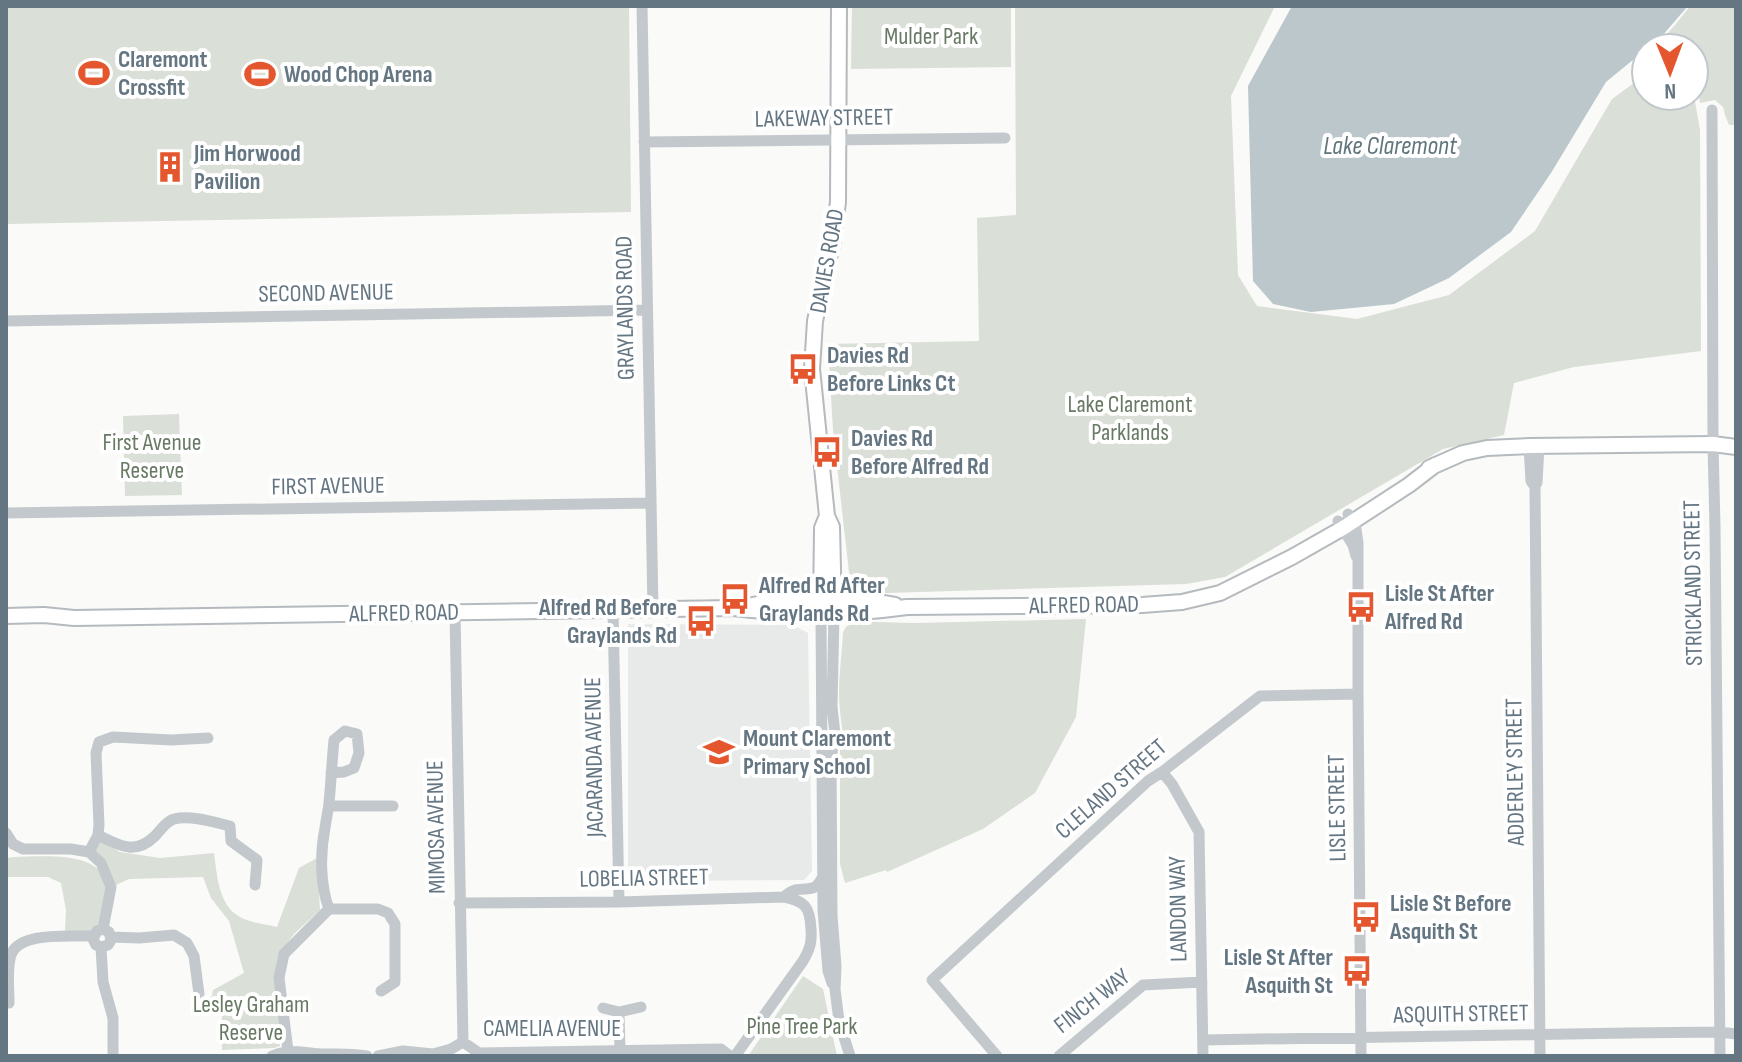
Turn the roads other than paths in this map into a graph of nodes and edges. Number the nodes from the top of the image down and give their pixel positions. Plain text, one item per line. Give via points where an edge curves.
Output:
1 (642, 6) edge
2 (839, 6) edge
3 (1712, 110) dead end
4 (1005, 138) dead end
5 (839, 140) junction
6 (644, 142) junction
7 (647, 310) junction
8 (6, 321) edge
9 (1736, 439) edge
10 (1713, 444) junction
11 (1534, 446) junction
12 (1736, 447) edge
13 (650, 503) junction
14 (6, 513) edge
15 (1346, 521) junction
16 (827, 607) junction
17 (653, 610) junction
18 (613, 611) junction
19 (455, 612) junction
20 (6, 616) edge
21 (74, 618) junction
22 (6, 626) edge
23 (1358, 694) junction
24 (208, 738) dead end
25 (1162, 772) junction
26 (331, 773) dead end
27 (329, 806) junction
28 (393, 806) dead end
29 (6, 833) edge
30 (98, 835) junction
31 (89, 852) junction
32 (825, 870) junction
33 (255, 885) dead end
34 (784, 897) junction
35 (619, 902) junction
36 (459, 903) junction
37 (329, 909) junction
38 (103, 934) junction
39 (1202, 982) junction
40 (381, 991) dead end
41 (199, 994) dead end
42 (9, 1003) dead end
43 (641, 1007) dead end
44 (603, 1008) dead end
45 (619, 1012) junction
46 (1736, 1031) edge
47 (1720, 1032) junction
48 (1540, 1034) junction
49 (1361, 1038) junction
50 (1203, 1040) junction
51 (463, 1042) junction
52 (620, 1050) junction
53 (288, 1051) junction
54 (113, 1056) edge
55 (272, 1056) edge
56 (367, 1056) edge
57 (378, 1056) edge
58 (733, 1056) edge
59 (850, 1056) edge
60 (997, 1056) edge
61 (1059, 1056) edge
62 (1203, 1056) edge
63 (1361, 1056) edge
64 (1540, 1056) edge
65 (1720, 1056) edge

1 - 6 street, GRAYLANDS ROAD
2 - 5 main road, DAVIES ROAD
3 - 10 street, STRICKLAND STREET
4 - 5 street, LAKEWAY STREET
5 - 6 street, LAKEWAY STREET
5 - 16 main road, DAVIES ROAD via 837,219 815,321 812,369 827,516 822,528
6 - 7 street, GRAYLANDS ROAD
7 - 8 street, SECOND AVENUE
7 - 13 street, GRAYLANDS ROAD
9 - 10 main road, ALFRED ROAD
10 - 11 main road, ALFRED ROAD
10 - 12 main road, ALFRED ROAD
10 - 47 street, STRICKLAND STREET
11 - 15 main road, ALFRED ROAD via 1463,453
11 - 48 street, ADDERLEY STREET
13 - 14 street, FIRST AVENUE
13 - 17 street, GRAYLANDS ROAD
15 - 16 main road, ALFRED ROAD via 1292,557 1220,593 1182,602 871,612
15 - 23 street, LISLE STREET via 1358,543
16 - 17 main road, ALFRED ROAD via 772,601 734,608
16 - 32 street via 835,734
17 - 18 main road, ALFRED ROAD
18 - 19 main road, ALFRED ROAD
18 - 35 street, JACARANDA AVENUE
19 - 21 main road, ALFRED ROAD
19 - 36 street, MIMOSA AVENUE
20 - 21 main road, ALFRED ROAD
21 - 22 main road, ALFRED ROAD
23 - 25 street, CLELAND STREET via 1260,696
23 - 49 street, LISLE STREET
24 - 30 street via 113,737 99,742
25 - 39 street, LANDON WAY via 1199,832
25 - 60 street, CLELAND STREET via 932,980
26 - 27 street
27 - 28 street
27 - 37 street via 322,868
29 - 31 street via 23,849
30 - 31 street
30 - 33 street via 122,848 137,847 173,819 230,826 231,841 257,860
31 - 38 street via 101,863 111,887
32 - 34 street, LOBELIA STREET via 815,887
32 - 59 street via 828,971
34 - 35 street, LOBELIA STREET
34 - 58 street via 808,909 812,946
35 - 36 street, LOBELIA STREET
36 - 51 street, MIMOSA AVENUE
37 - 40 street via 378,909 395,924 395,982
37 - 53 street via 284,954 279,978
38 - 41 street via 174,935 187,943
38 - 42 street via 34,938 19,944 10,956
38 - 54 street via 96,945 101,947 113,1018
39 - 50 street, LANDON WAY
39 - 61 street, FINCH WAY via 1143,985
43 - 45 street
44 - 45 street
45 - 52 street
46 - 47 street, ASQUITH STREET
47 - 48 street, ASQUITH STREET
47 - 65 street, STRICKLAND STREET
48 - 49 street, ASQUITH STREET
48 - 64 street, ADDERLEY STREET
49 - 50 street, ASQUITH STREET
49 - 63 street, LISLE STREET
50 - 62 street, LANDON WAY
51 - 52 street, CAMELIA AVENUE via 479,1053
51 - 57 street, CAMELIA AVENUE via 433,1054 403,1051
52 - 58 street, CAMELIA AVENUE via 721,1049
53 - 55 street
53 - 56 street

